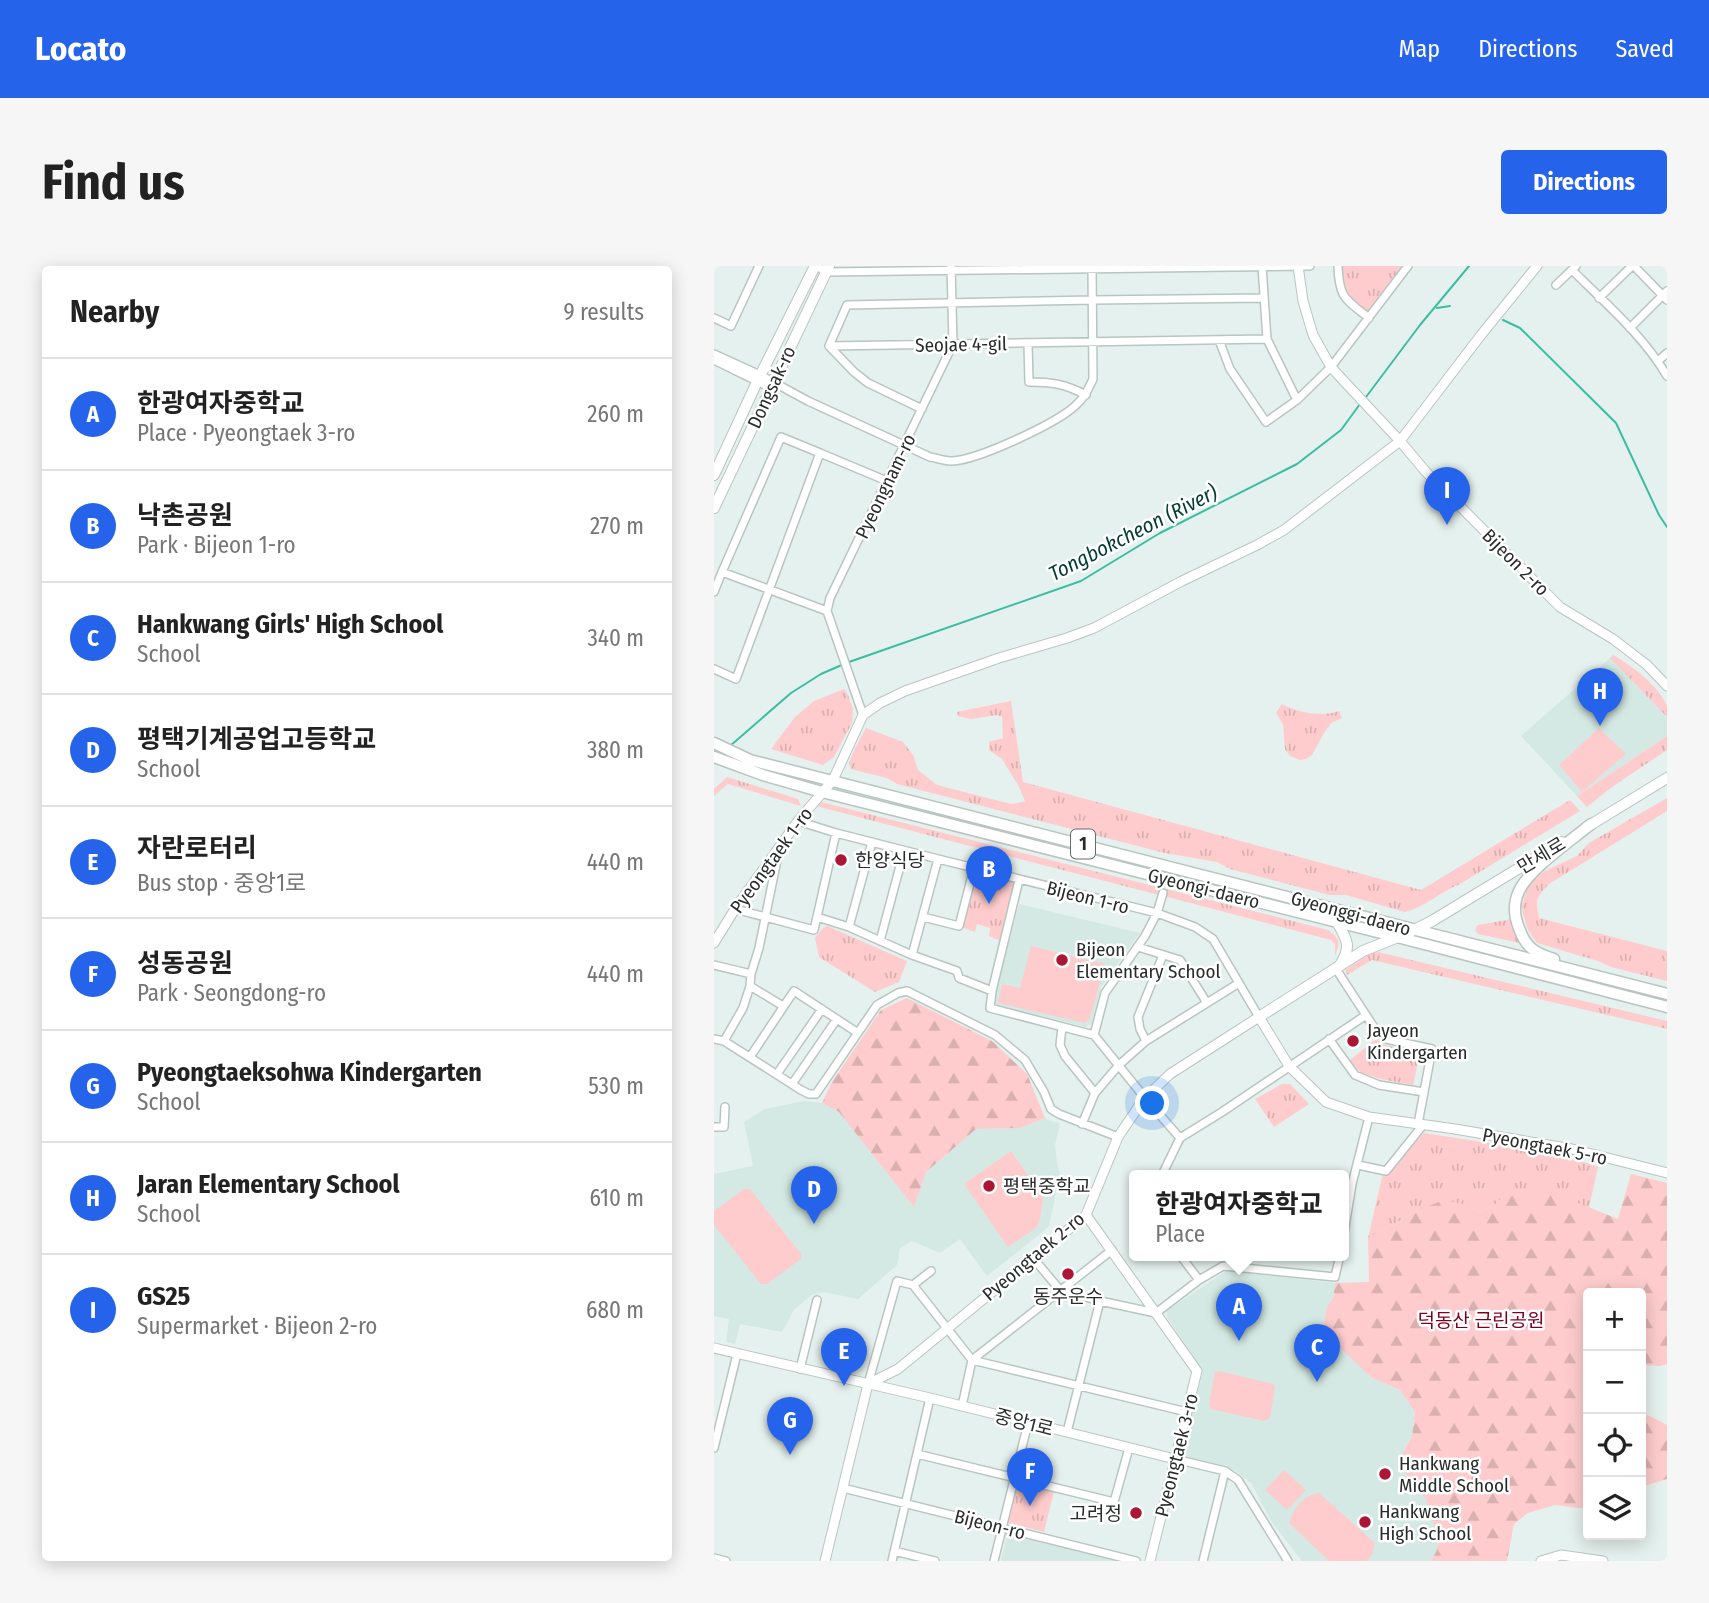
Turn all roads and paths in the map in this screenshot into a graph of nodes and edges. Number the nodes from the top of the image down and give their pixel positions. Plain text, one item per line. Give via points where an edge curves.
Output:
1 (760, 266) edge
2 (1298, 266) edge
3 (1310, 266) edge
4 (1338, 266) edge
5 (1408, 266) edge
6 (1537, 266) edge
7 (1633, 266) edge
8 (821, 267) edge
9 (1092, 267) edge
10 (1262, 267) edge
11 (1574, 268) edge
12 (951, 269) edge
13 (1556, 285) dead end
14 (1666, 295) edge
15 (1263, 298) junction
16 (1600, 298) junction
17 (1093, 300) junction
18 (952, 304) junction
19 (714, 318) edge
20 (1369, 318) junction
21 (1630, 328) junction
22 (1267, 339) junction
23 (1219, 340) junction
24 (1093, 341) junction
25 (1028, 342) junction
26 (953, 344) junction
27 (829, 346) junction
28 (1667, 352) edge
29 (714, 354) edge
30 (714, 360) edge
31 (1658, 361) junction
32 (1331, 367) junction
33 (1667, 376) edge
34 (759, 378) junction
35 (772, 385) junction
36 (1086, 395) junction
37 (1297, 400) junction
38 (922, 409) junction
39 (1400, 441) junction
40 (905, 444) junction
41 (820, 453) junction
42 (714, 475) edge
43 (887, 481) junction
44 (714, 508) edge
45 (722, 572) junction
46 (768, 589) junction
47 (714, 592) edge
48 (827, 611) junction
49 (714, 669) edge
50 (1667, 686) edge
51 (863, 715) junction
52 (714, 743) edge
53 (714, 757) edge
54 (1667, 778) edge
55 (832, 780) junction
56 (822, 792) junction
57 (798, 821) junction
58 (1591, 824) junction
59 (836, 833) junction
60 (872, 842) junction
61 (780, 846) junction
62 (904, 851) junction
63 (938, 859) junction
64 (974, 868) junction
65 (1019, 880) junction
66 (1163, 893) dead end
67 (736, 909) junction
68 (1157, 914) junction
69 (817, 917) junction
70 (923, 917) junction
71 (766, 918) junction
72 (1337, 922) junction
73 (849, 927) junction
74 (1415, 930) junction
75 (1397, 937) junction
76 (880, 941) junction
77 (714, 943) edge
78 (1138, 947) junction
79 (912, 955) junction
80 (1163, 955) junction
81 (714, 965) edge
82 (1337, 969) junction
83 (751, 974) junction
84 (1592, 975) junction
85 (1239, 983) junction
86 (750, 986) junction
87 (992, 991) junction
88 (1667, 994) edge
89 (1207, 1003) junction
90 (783, 1006) junction
91 (1667, 1007) edge
92 (822, 1009) junction
93 (1366, 1015) junction
94 (1259, 1017) junction
95 (836, 1019) junction
96 (1062, 1027) junction
97 (858, 1033) junction
98 (1094, 1035) junction
99 (714, 1039) edge
100 (1329, 1039) junction
101 (724, 1041) junction
102 (1146, 1041) junction
103 (750, 1057) junction
104 (1119, 1065) junction
105 (1289, 1066) junction
106 (777, 1074) junction
107 (792, 1084) junction
108 (1424, 1092) junction
109 (1095, 1093) junction
110 (1145, 1098) junction
111 (725, 1107) dead end
112 (1369, 1117) junction
113 (1082, 1124) junction
114 (1420, 1124) junction
115 (714, 1127) edge
116 (1118, 1137) junction
117 (1180, 1138) junction
118 (1358, 1165) junction
119 (1164, 1170) edge
120 (1667, 1173) edge
121 (1349, 1202) edge
122 (1086, 1215) junction
123 (1112, 1250) junction
124 (1033, 1258) junction
125 (1185, 1261) edge
126 (1339, 1261) edge
127 (931, 1271) dead end
128 (1199, 1280) junction
129 (913, 1285) junction
130 (1060, 1290) junction
131 (817, 1300) dead end
132 (1100, 1301) junction
133 (1156, 1313) junction
134 (947, 1329) junction
135 (714, 1348) edge
136 (737, 1354) junction
137 (972, 1360) junction
138 (800, 1369) junction
139 (868, 1384) junction
140 (1080, 1387) junction
141 (930, 1398) junction
142 (962, 1406) junction
143 (1187, 1412) junction
144 (1028, 1423) junction
145 (1068, 1432) junction
146 (714, 1448) edge
147 (1129, 1448) junction
148 (917, 1454) junction
149 (1174, 1459) junction
150 (1225, 1471) junction
151 (1014, 1479) junction
152 (846, 1488) junction
153 (905, 1502) junction
154 (1002, 1528) junction
155 (894, 1551) junction
156 (714, 1558) edge
157 (726, 1561) edge
158 (825, 1561) edge
159 (831, 1561) edge
160 (892, 1561) edge
161 (935, 1561) edge
162 (994, 1561) edge
163 (1136, 1561) edge
164 (1150, 1561) edge
165 (1203, 1561) edge
166 (1289, 1561) edge
167 (1541, 1561) edge
168 (1603, 1561) edge

1 - 19 street via 731,326
2 - 3 street
2 - 10 street
2 - 32 street via 1313,335
4 - 20 street via 1339,287 1346,300
5 - 20 street
6 - 39 street
7 - 14 street
7 - 16 street
8 - 12 street
8 - 34 main road, Dongsak-ro
8 - 35 main road, Dongsak-ro
9 - 10 street
9 - 12 street
9 - 17 street
10 - 15 street
11 - 13 street
11 - 16 street
12 - 18 street
14 - 21 street
15 - 17 street
15 - 22 street
16 - 21 street
17 - 18 street
17 - 24 street
18 - 26 street
18 - 27 street via 847,305
20 - 32 street
21 - 31 street
22 - 23 street, Seojae 4-gil
22 - 37 street
23 - 24 street, Seojae 4-gil
23 - 37 street via 1230,369 1266,422
24 - 25 street, Seojae 4-gil
24 - 36 street via 1093,379
25 - 26 street, Seojae 4-gil
25 - 36 street via 1029,382 1052,382
26 - 27 street, Seojae 4-gil
26 - 38 street, Pyeongnam-ro
27 - 38 street via 867,383
28 - 31 street
29 - 34 street
30 - 34 street
31 - 33 street
32 - 37 street
32 - 39 street, Bijeon 2-ro
34 - 35 street
34 - 42 main road, Dongsak-ro
35 - 40 street
35 - 44 main road, Dongsak-ro
36 - 40 street via 1038,429 973,457 950,461
38 - 40 street, Pyeongnam-ro
39 - 50 street, Bijeon 2-ro via 1560,607 1627,649
39 - 51 street via 1284,530 1257,545 1094,628 905,691
40 - 43 street, Pyeongnam-ro
41 - 43 street
41 - 45 street via 781,437
41 - 46 street
43 - 48 street, Pyeongnam-ro
45 - 46 street
45 - 47 street
46 - 48 street
46 - 49 street via 736,678
48 - 51 street
51 - 55 street, Pyeongtaek 1-ro
52 - 55 main road, Gyeonggi-daero / 1 via 750,760
53 - 56 main road, Gyeongi-daero / 1
54 - 58 main road, 만세로
55 - 56 street, Pyeongtaek 1-ro
55 - 74 main road, Gyeonggi-daero / 1
56 - 57 street, Pyeongtaek 1-ro
56 - 72 main road, Gyeongi-daero / 1
57 - 59 street, Bijeon 1-ro
57 - 61 street, Pyeongtaek 1-ro
58 - 74 main road, 만세로
58 - 84 main road via 1528,878 1520,889 1515,917 1528,945 1538,954
59 - 60 street, Bijeon 1-ro
59 - 69 street
60 - 62 street, Bijeon 1-ro
60 - 73 street
61 - 67 street, Pyeongtaek 1-ro
61 - 71 street
62 - 63 street, Bijeon 1-ro
62 - 76 street
63 - 64 street, Bijeon 1-ro
63 - 70 street
64 - 65 street, Bijeon 1-ro
64 - 70 street via 958,926
65 - 68 street, Bijeon 1-ro
65 - 87 street, Bijeon 1-ro
66 - 68 street
67 - 71 street
67 - 77 street, Pyeongtaek 1-ro
68 - 78 street, Bijeon 1-ro
68 - 85 street, Bijeon 1-ro via 1195,927 1213,939
69 - 71 street via 814,930
69 - 73 street
70 - 79 street
71 - 83 street
72 - 75 main road, Gyeongi-daero / 1
72 - 82 main road via 1348,945
73 - 76 street
74 - 75 main road, Pyeongtaek 2-ro
74 - 84 main road, Gyeonggi-daero / 1
75 - 82 main road, Pyeongtaek 2-ro via 1363,951
75 - 91 main road, Gyeongi-daero / 1
76 - 79 street
78 - 80 street
78 - 98 street, Bijeon 1-ro via 1105,993
79 - 87 street via 957,971 959,978
80 - 89 street via 1180,960
80 - 102 street via 1138,1017
81 - 83 street
82 - 93 street
82 - 94 main road, Pyeongtaek 2-ro
83 - 86 street
84 - 88 main road, Gyeonggi-daero / 1
85 - 89 street
85 - 94 street, Bijeon 1-ro
86 - 90 street
86 - 101 street
87 - 96 street via 990,1008
89 - 102 street
90 - 92 street via 794,990
90 - 103 street
92 - 95 street
92 - 106 street
93 - 100 street
93 - 108 street via 1386,1039 1432,1049
94 - 105 street, Pyeongtaek 5-ro
94 - 110 street, Pyeongtaek 2-ro via 1170,1074
95 - 97 street
95 - 107 street
96 - 98 street
96 - 109 street via 1060,1045 1065,1056
97 - 107 street via 816,1094
97 - 113 street via 877,1005 907,990 995,1035 1025,1060 1051,1109
98 - 104 street
99 - 101 street
100 - 105 street
100 - 108 street via 1355,1075 1379,1085
101 - 103 street
102 - 104 street
103 - 106 street
104 - 109 street
104 - 110 street
105 - 112 street, Pyeongtaek 5-ro via 1326,1102
105 - 117 street
106 - 107 street
108 - 114 street
109 - 113 street
110 - 116 street, Pyeongtaek 2-ro
110 - 117 street
111 - 115 street via 724,1127
112 - 114 street, Pyeongtaek 5-ro
112 - 118 street
113 - 116 street
114 - 118 street via 1386,1171
114 - 120 street, Pyeongtaek 5-ro via 1572,1149
116 - 122 street, Pyeongtaek 2-ro
117 - 119 street
118 - 121 street
122 - 123 street, Pyeongtaek 3-ro
122 - 124 street, Pyeongtaek 2-ro
123 - 130 street
123 - 133 street, Pyeongtaek 3-ro
124 - 130 street
124 - 134 street, Pyeongtaek 2-ro
125 - 128 street
126 - 128 street via 1335,1277 1223,1266
127 - 129 street
128 - 133 street
129 - 134 street
129 - 139 street via 897,1281
130 - 132 street
130 - 137 street
131 - 138 street
132 - 133 street
132 - 140 street
133 - 143 street, Pyeongtaek 3-ro via 1197,1371
134 - 137 street
134 - 139 street, Pyeongtaek 2-ro via 898,1369
135 - 136 street, 중앙1로
136 - 138 street, 중앙1로
136 - 146 street
137 - 140 street
137 - 142 street
138 - 139 street, 중앙1로
139 - 141 street, 중앙1로
139 - 152 street
140 - 143 street
140 - 145 street
141 - 142 street, 중앙1로
141 - 148 street
142 - 144 street, 중앙1로
143 - 149 street, Pyeongtaek 3-ro
144 - 145 street, 중앙1로
144 - 151 street
145 - 147 street, 중앙1로
147 - 149 street, 중앙1로
147 - 151 street via 1114,1502
148 - 151 street
148 - 153 street
149 - 150 street, 중앙1로
149 - 164 street, Pyeongtaek 3-ro
150 - 165 street
150 - 166 street via 1238,1480
151 - 154 street
152 - 153 street, Bijeon-ro
152 - 158 street
152 - 159 street
153 - 154 street, Bijeon-ro
153 - 155 street
154 - 162 street
154 - 163 street, Bijeon-ro
155 - 160 street
155 - 161 street
156 - 157 street
167 - 168 street via 1561,1555

